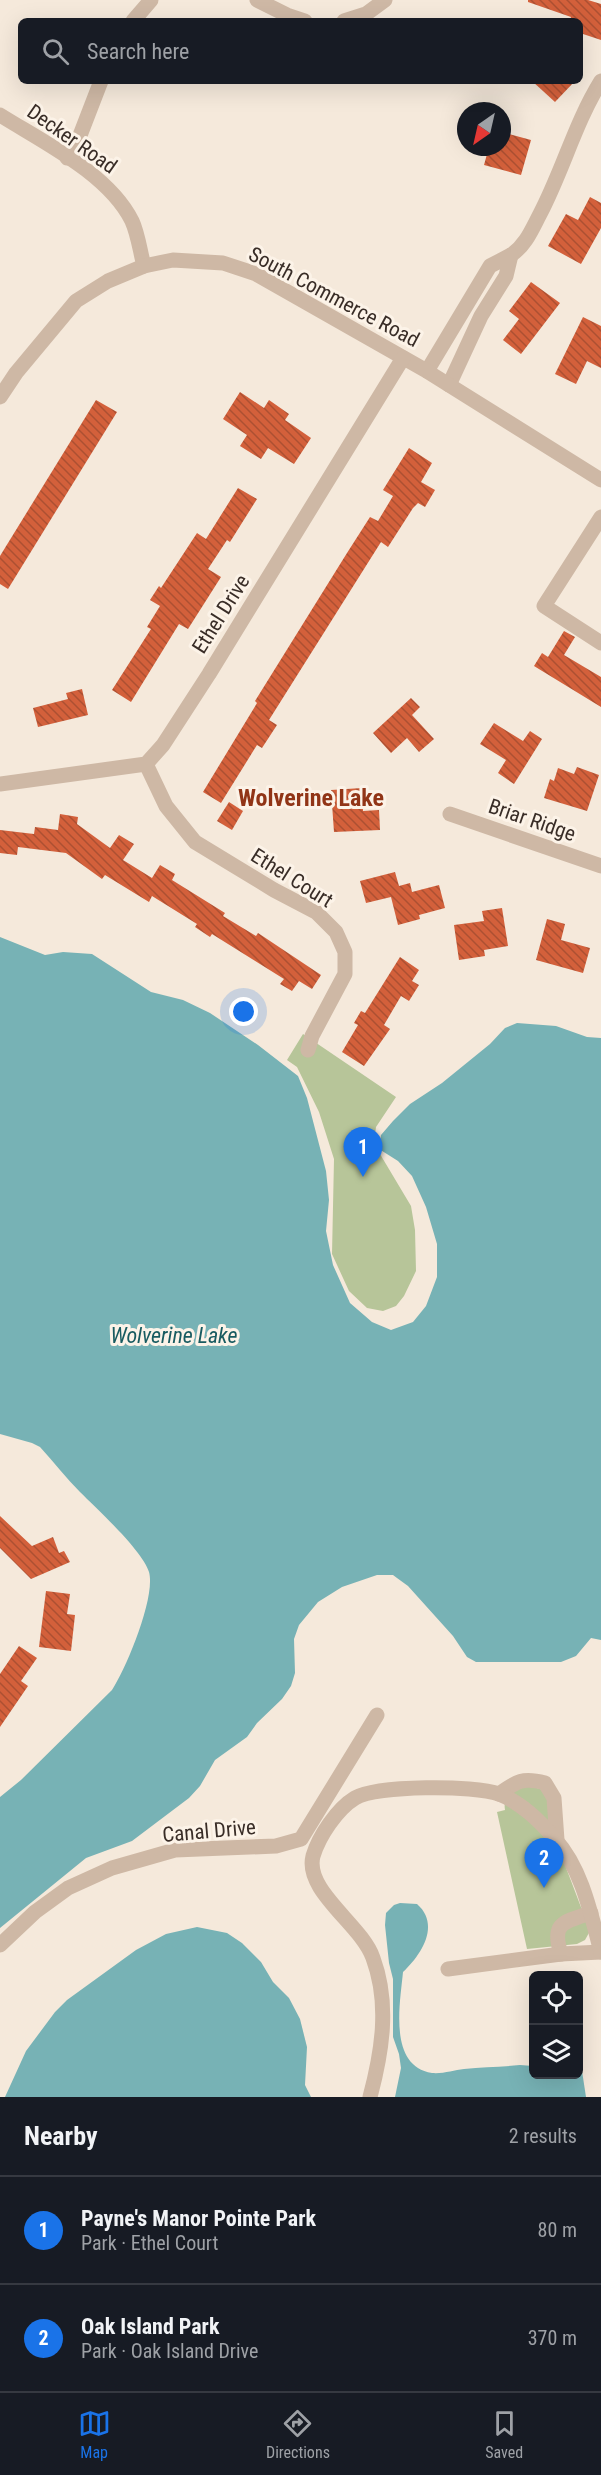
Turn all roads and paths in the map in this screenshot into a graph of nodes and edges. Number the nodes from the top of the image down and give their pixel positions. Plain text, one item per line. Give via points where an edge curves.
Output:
1 (152, 0) edge
2 (257, 0) edge
3 (385, 0) edge
4 (136, 18) edge
5 (296, 18) edge
6 (353, 18) edge
7 (601, 81) edge
8 (100, 84) edge
9 (0, 115) edge
10 (67, 158) junction
11 (511, 255) junction
12 (144, 266) junction
13 (403, 358) junction
14 (427, 371) junction
15 (449, 385) junction
16 (2, 390) edge
17 (601, 480) edge
18 (601, 517) edge
19 (601, 643) edge
20 (146, 764) junction
21 (0, 784) edge
22 (450, 814) dead end
23 (601, 866) edge
24 (308, 1050) dead end
25 (377, 1715) dead end
26 (499, 1794) junction
27 (323, 1820) junction
28 (557, 1840) junction
29 (591, 1913) junction
30 (0, 1945) edge
31 (601, 1952) edge
32 (561, 1954) junction
33 (448, 1969) dead end
34 (370, 2097) edge

1 - 4 street
2 - 5 street
3 - 6 street
7 - 11 street via 550,196 522,248
8 - 10 street
9 - 10 street, Decker Road
10 - 12 street, Decker Road via 119,200 133,222
11 - 14 street via 490,266
11 - 15 street via 506,276 481,316
12 - 13 street, South Commerce Road via 173,260 223,263 256,274
12 - 16 street, South Commerce Road via 108,281 76,301
13 - 14 street, South Commerce Road
13 - 20 street, Ethel Drive via 209,675
14 - 15 street, South Commerce Road
15 - 17 street, South Commerce Road
18 - 19 street via 544,606
20 - 21 street
20 - 24 street, Ethel Court via 166,806 195,842 316,912 336,932 345,952 345,974
22 - 23 street, Briar Ridge
25 - 27 street, Canal Drive
26 - 27 street via 469,1788 398,1789 356,1797
26 - 28 street via 527,1812
26 - 28 street via 516,1782 530,1779 545,1783 555,1798
27 - 30 street, Canal Drive via 301,1839 276,1846 175,1850 112,1868 68,1888
27 - 34 street via 313,1876 373,1958 380,1993 384,2028
28 - 29 street via 576,1870
29 - 31 street
29 - 32 street via 557,1929 555,1938
31 - 32 street
32 - 33 street

